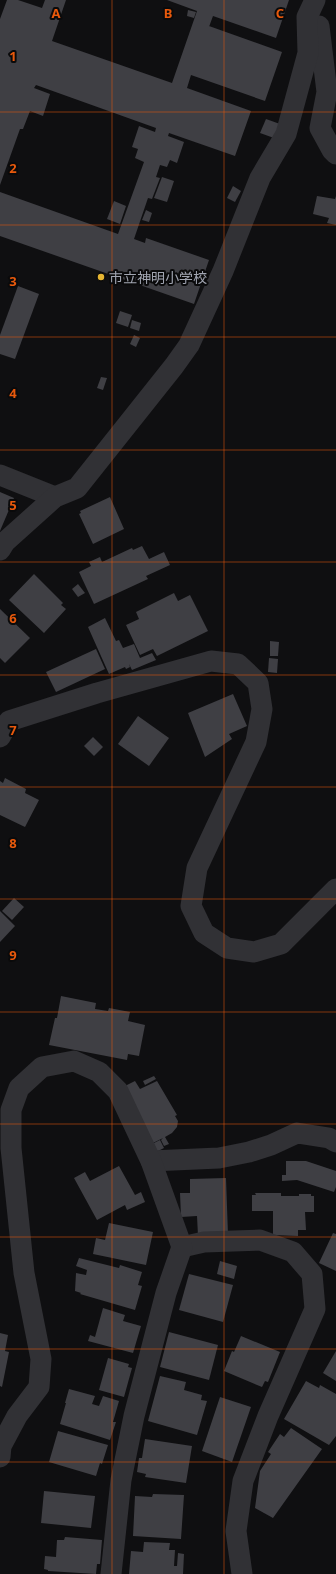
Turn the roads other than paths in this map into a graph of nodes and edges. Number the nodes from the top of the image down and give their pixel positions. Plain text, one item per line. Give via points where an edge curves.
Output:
1 (315, 0) edge
2 (336, 154) edge
3 (0, 475) edge
4 (55, 497) junction
5 (0, 550) edge
6 (0, 737) edge
7 (336, 889) edge
8 (336, 1142) edge
9 (151, 1161) junction
10 (182, 1247) junction
11 (0, 1457) edge
12 (111, 1574) edge
13 (242, 1574) edge

1 - 2 street via 327,92 320,128
1 - 4 street via 307,17 308,53 286,134 260,178 223,271 189,345 77,488
3 - 4 street
4 - 5 street via 5,542
6 - 7 street via 9,721 97,693 211,661 238,664 258,683 262,709 256,742 197,868 191,906 204,933 227,948 254,952 281,944
8 - 9 street via 329,1138 297,1133 271,1145 219,1158
9 - 10 street
9 - 11 street via 118,1091 99,1072 74,1061 42,1067 19,1088 11,1110 11,1148 24,1273 41,1359 39,1387 17,1416 1,1446
10 - 12 street via 166,1292 134,1416 121,1480
10 - 13 street via 204,1242 260,1240 293,1252 312,1274 315,1309 268,1416 243,1481 236,1531

